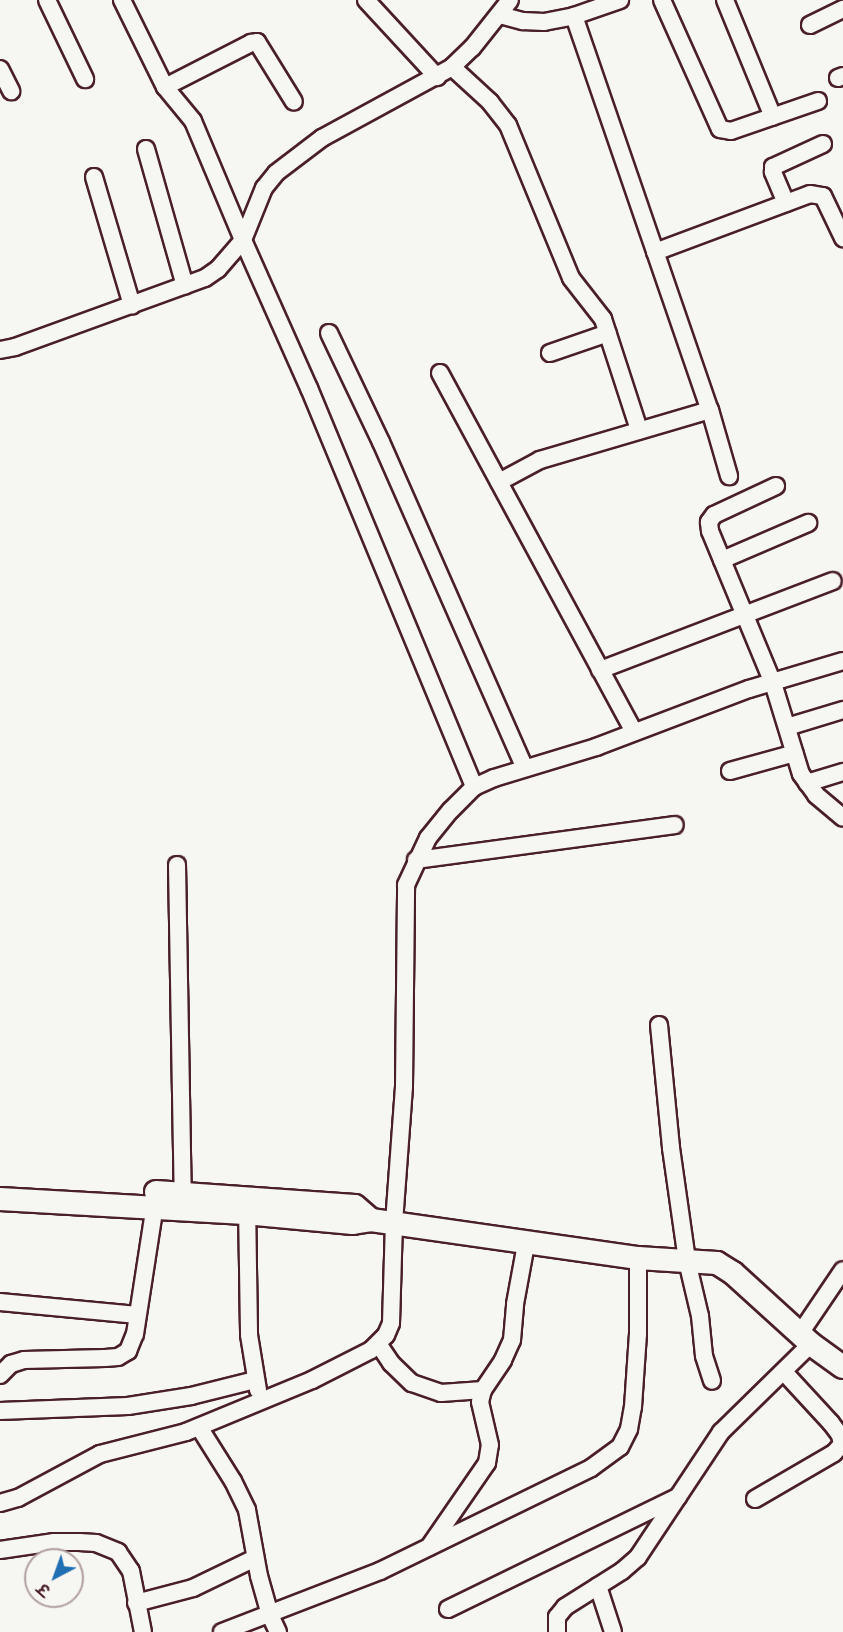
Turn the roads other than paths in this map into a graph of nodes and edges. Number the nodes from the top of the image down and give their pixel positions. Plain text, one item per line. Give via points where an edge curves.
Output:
1 (47, 0) edge
2 (122, 0) edge
3 (366, 0) edge
4 (510, 0) edge
5 (620, 0) edge
6 (662, 0) edge
7 (725, 0) edge
8 (843, 9) edge
9 (500, 15) junction
10 (574, 16) junction
11 (810, 25) dead end
12 (452, 67) junction
13 (0, 69) edge
14 (437, 77) junction
15 (85, 79) dead end
16 (165, 87) junction
17 (11, 91) dead end
18 (818, 101) dead end
19 (294, 102) dead end
20 (773, 117) junction
21 (823, 144) dead end
22 (146, 149) dead end
23 (94, 177) dead end
24 (786, 203) junction
25 (843, 238) edge
26 (243, 240) junction
27 (655, 252) junction
28 (185, 285) junction
29 (132, 305) junction
30 (329, 333) dead end
31 (608, 333) junction
32 (0, 350) edge
33 (550, 353) dead end
34 (440, 374) dead end
35 (710, 410) junction
36 (639, 430) junction
37 (729, 476) dead end
38 (499, 482) junction
39 (776, 486) dead end
40 (808, 524) dead end
41 (722, 560) junction
42 (833, 581) dead end
43 (745, 615) junction
44 (843, 661) edge
45 (600, 670) junction
46 (773, 683) junction
47 (843, 710) edge
48 (787, 727) junction
49 (630, 734) junction
50 (795, 753) junction
51 (525, 768) junction
52 (730, 771) dead end
53 (843, 772) edge
54 (807, 783) junction
55 (474, 787) junction
56 (843, 818) edge
57 (675, 825) dead end
58 (416, 860) junction
59 (177, 865) dead end
60 (659, 1025) dead end
61 (0, 1184) edge
62 (183, 1193) junction
63 (0, 1199) edge
64 (156, 1200) junction
65 (247, 1205) junction
66 (394, 1223) junction
67 (526, 1244) junction
68 (638, 1258) junction
69 (687, 1262) junction
70 (843, 1270) edge
71 (0, 1302) edge
72 (137, 1315) junction
73 (805, 1340) junction
74 (379, 1345) junction
75 (4, 1367) edge
76 (843, 1367) edge
77 (784, 1372) junction
78 (255, 1380) junction
79 (712, 1381) dead end
80 (483, 1390) junction
81 (260, 1401) junction
82 (0, 1411) edge
83 (199, 1427) junction
84 (843, 1444) edge
85 (679, 1497) junction
86 (755, 1499) dead end
87 (0, 1503) edge
88 (428, 1548) junction
89 (0, 1550) edge
90 (255, 1558) junction
91 (598, 1586) junction
92 (136, 1603) junction
93 (448, 1609) dead end
94 (272, 1626) edge
95 (143, 1632) edge
96 (222, 1632) edge
97 (557, 1632) edge
98 (613, 1632) edge

1 - 15 street
2 - 16 street
3 - 14 street
4 - 9 street
5 - 10 street
6 - 20 street via 720,129 731,131
7 - 20 street
8 - 11 street
9 - 10 street via 544,22
9 - 12 street
10 - 27 street
12 - 14 street
12 - 31 street via 508,125 572,278 603,319
13 - 17 street
14 - 26 street via 298,154 264,188
16 - 19 street via 258,42
16 - 26 street via 193,122
18 - 20 street
21 - 24 street via 773,167
22 - 28 street
23 - 29 street
24 - 25 street via 810,194 823,196
24 - 27 street
26 - 28 street via 218,269
26 - 55 street via 309,388
27 - 35 street
28 - 29 street
29 - 32 street
30 - 51 street
31 - 33 street
31 - 36 street
34 - 38 street
35 - 36 street
35 - 37 street
36 - 38 street via 540,460
38 - 45 street
39 - 41 street via 714,515 709,522 710,531
40 - 41 street
41 - 43 street
42 - 43 street
43 - 45 street
43 - 46 street
44 - 46 street
45 - 49 street
46 - 48 street
46 - 49 street
47 - 48 street
48 - 50 street
49 - 51 street
50 - 52 street
50 - 54 street
51 - 55 street
53 - 54 street
54 - 56 street
55 - 58 street via 428,838
57 - 58 street
58 - 66 street via 406,885 404,1086
59 - 62 street
60 - 69 street
61 - 64 street
62 - 64 street
62 - 65 street
63 - 64 street
64 - 65 street
64 - 72 street
65 - 66 street via 355,1206 371,1220
65 - 78 street via 249,1335
66 - 67 street
66 - 74 street via 391,1323
67 - 68 street
67 - 80 street via 512,1340
68 - 69 street
68 - 88 street via 633,1407 620,1447 591,1468
69 - 73 street via 717,1263 733,1273
69 - 79 street
70 - 73 street
71 - 72 street
72 - 75 street via 132,1344 118,1357 24,1360
73 - 76 street
73 - 77 street
74 - 80 street via 390,1363 412,1383 441,1393
74 - 81 street via 312,1380
77 - 84 street via 831,1423
77 - 85 street via 722,1432
78 - 81 street
78 - 82 street via 128,1406
80 - 88 street via 480,1402 490,1446 487,1463
81 - 83 street
83 - 87 street via 100,1454 18,1498
83 - 90 street via 247,1510
84 - 86 street
85 - 91 street via 638,1557
85 - 93 street
88 - 94 street
89 - 92 street via 54,1542 96,1544 118,1552 131,1571
90 - 92 street via 193,1588
90 - 94 street
91 - 97 street via 565,1607 557,1617
91 - 98 street
92 - 95 street
94 - 96 street

